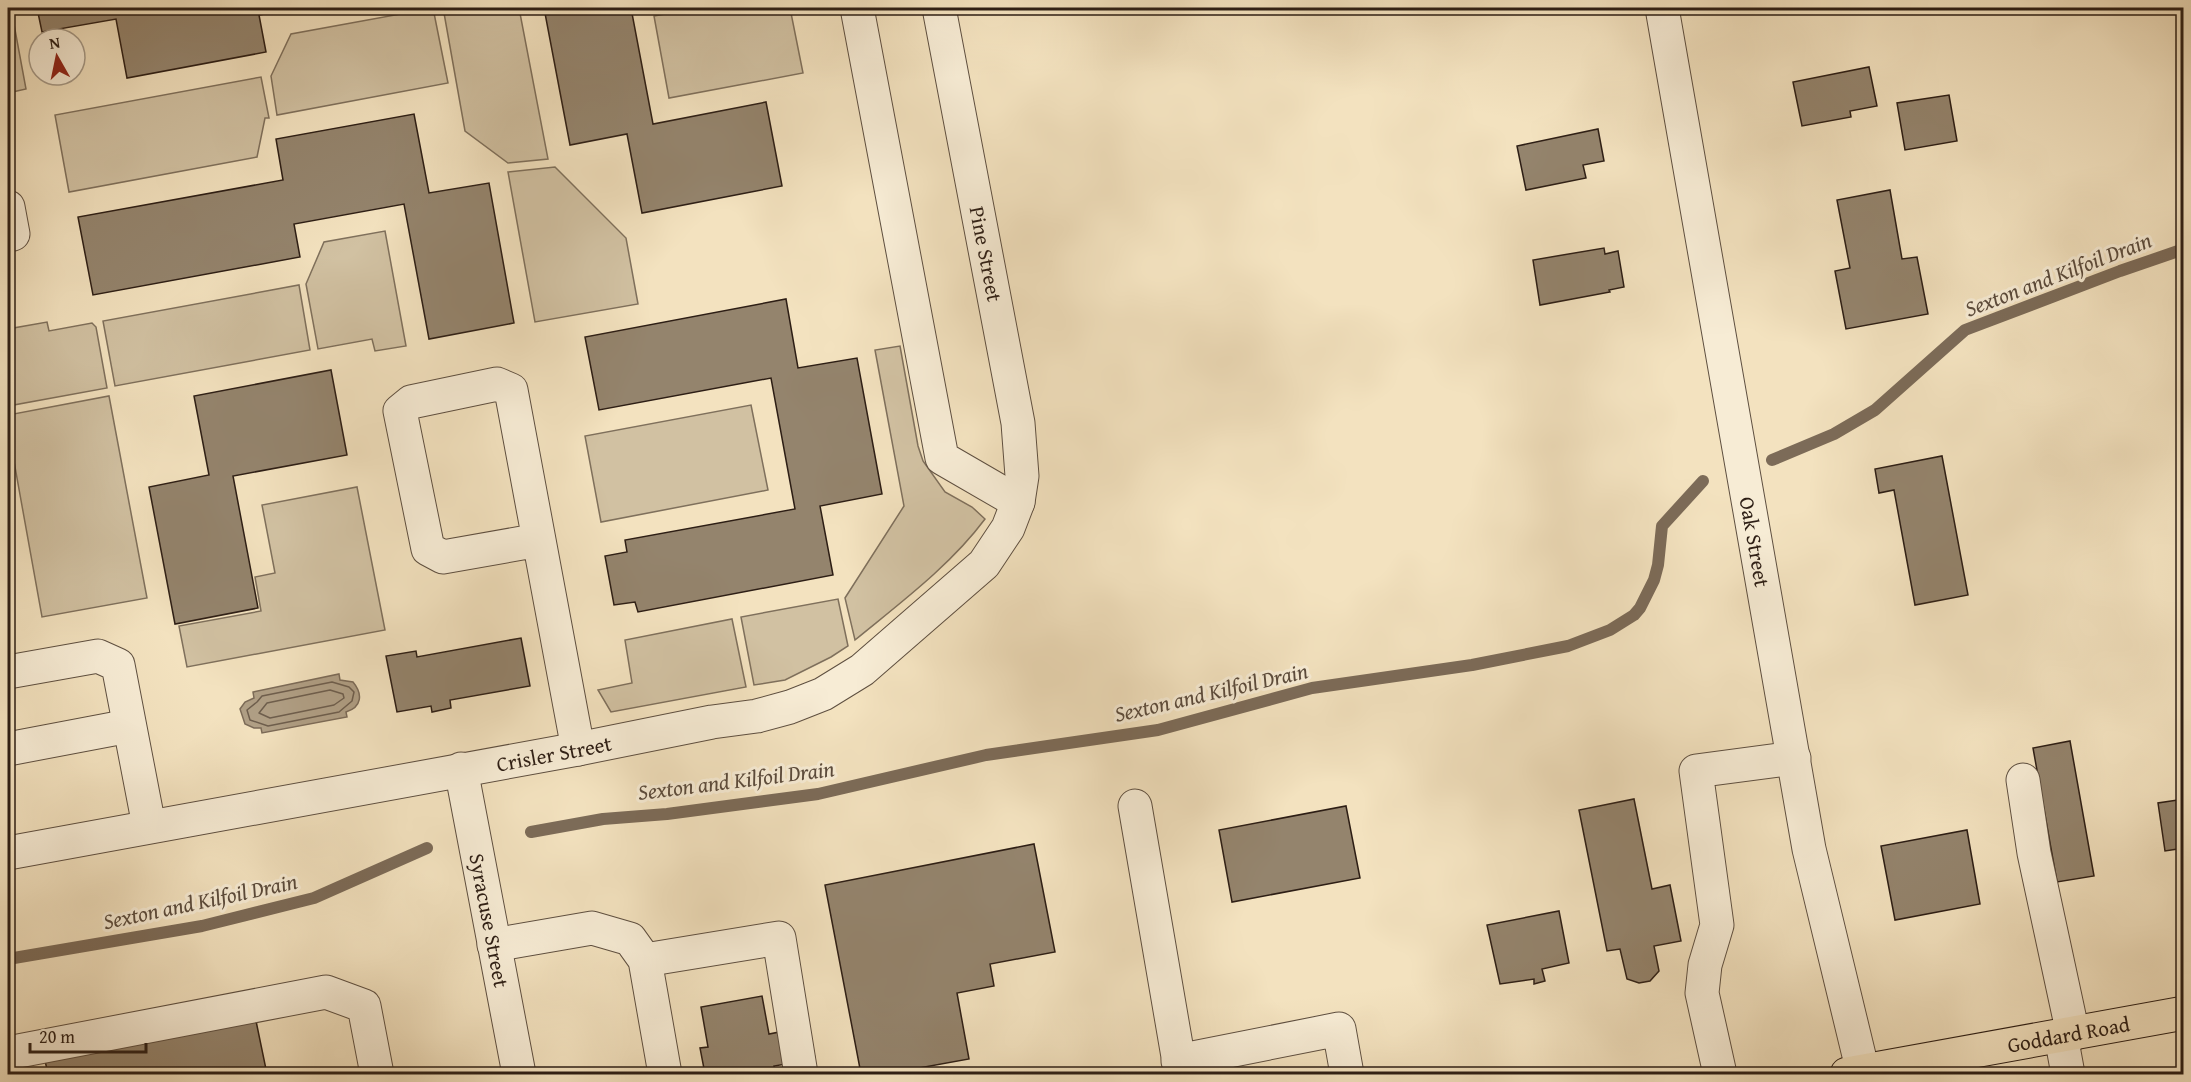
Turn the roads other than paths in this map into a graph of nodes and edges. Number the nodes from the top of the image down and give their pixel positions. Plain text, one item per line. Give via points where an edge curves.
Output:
1 (857, 8) edge
2 (939, 8) edge
3 (1662, 8) edge
4 (8, 207) edge
5 (8, 235) edge
6 (1018, 502) junction
7 (539, 540) junction
8 (8, 672) edge
9 (129, 726) junction
10 (8, 748) edge
11 (578, 749) junction
12 (1794, 758) junction
13 (460, 769) junction
14 (2023, 780) dead end
15 (1135, 806) dead end
16 (149, 826) junction
17 (8, 853) edge
18 (494, 945) junction
19 (645, 960) junction
20 (2184, 1013) edge
21 (2067, 1035) junction
22 (8, 1053) edge
23 (1180, 1068) edge
24 (1855, 1073) edge
25 (376, 1074) edge
26 (519, 1074) edge
27 (665, 1074) edge
28 (801, 1074) edge
29 (1347, 1074) edge
30 (1720, 1074) edge
31 (2068, 1074) edge

1 - 6 street via 942,458
2 - 6 street, Pine Street via 1018,423 1022,476
3 - 12 street, Oak Street
4 - 5 street via 13,234
6 - 11 street, Crisler Street via 1008,528 984,564 862,670 823,694 757,717
7 - 7 street via 511,390 497,384 411,402 400,411 428,549 443,557
7 - 11 street
8 - 9 street via 98,656 118,665
9 - 10 street
9 - 16 street
11 - 13 street, Crisler Street
12 - 24 street, Oak Street
12 - 30 street via 1696,771 1717,926 1705,965 1702,993
13 - 16 street, Crisler Street
13 - 18 street, Syracuse Street
14 - 21 street
15 - 23 street
16 - 17 street, Crisler Street
18 - 19 street via 592,928 630,939
18 - 26 street, Syracuse Street
19 - 27 street
19 - 28 street via 779,939
20 - 21 main road, Goddard Road
21 - 24 main road, Goddard Road
21 - 31 street
22 - 25 street via 326,992 364,1006
23 - 29 street via 1339,1029

